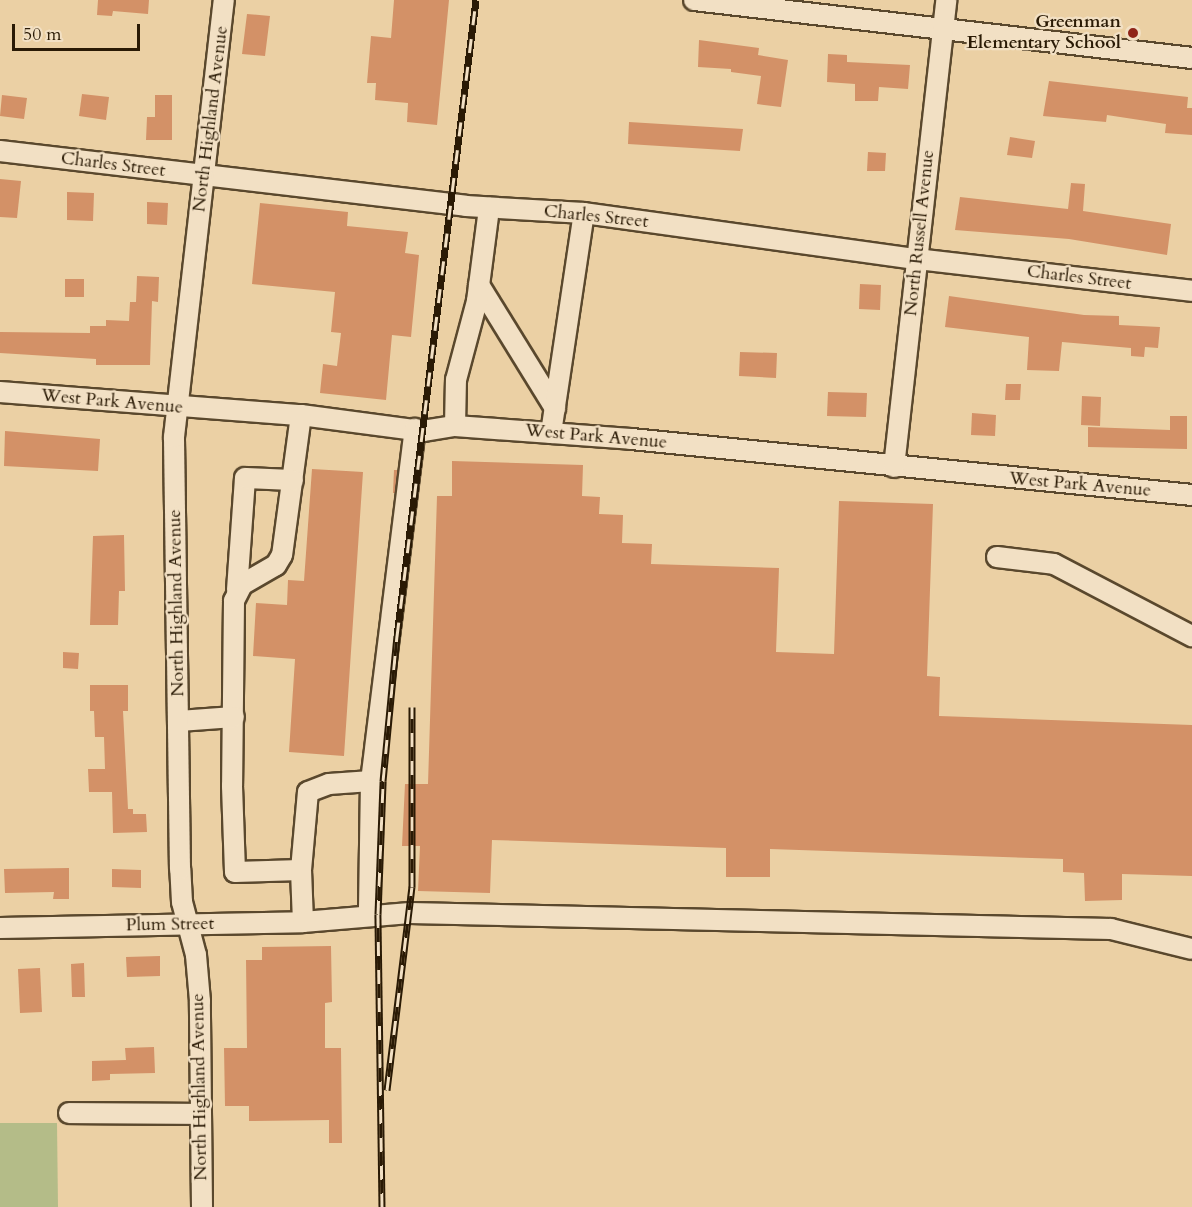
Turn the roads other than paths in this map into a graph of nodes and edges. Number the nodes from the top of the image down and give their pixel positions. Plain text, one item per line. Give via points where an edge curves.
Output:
1 (224, 0) edge
2 (694, 0) edge
3 (946, 0) edge
4 (942, 28) junction
5 (1192, 58) edge
6 (0, 151) edge
7 (204, 175) junction
8 (489, 208) junction
9 (584, 213) junction
10 (917, 259) junction
11 (480, 285) junction
12 (1192, 291) edge
13 (0, 392) edge
14 (177, 408) junction
15 (555, 408) junction
16 (301, 415) junction
17 (455, 426) junction
18 (415, 429) junction
19 (552, 433) junction
20 (894, 467) junction
21 (294, 480) junction
22 (1192, 495) edge
23 (997, 557) dead end
24 (237, 590) junction
25 (1192, 636) edge
26 (234, 717) junction
27 (179, 721) junction
28 (370, 780) junction
29 (301, 870) junction
30 (369, 914) junction
31 (303, 922) junction
32 (188, 926) junction
33 (0, 928) edge
34 (1192, 949) edge
35 (69, 1113) dead end
36 (201, 1114) junction
37 (202, 1207) edge

1 - 7 street, North Highland Avenue
2 - 4 street
3 - 4 street, North Russell Avenue
4 - 5 street
4 - 10 street, North Russell Avenue
6 - 7 street, Charles Street
7 - 8 street, Charles Street
7 - 14 street, North Highland Avenue
8 - 9 street, Charles Street
8 - 11 street
9 - 10 street, Charles Street
9 - 15 street
10 - 12 street, Charles Street
10 - 20 street, North Russell Avenue
11 - 15 street
11 - 17 street via 456,380
13 - 14 street, West Park Avenue
14 - 16 street, West Park Avenue
14 - 27 street, North Highland Avenue
15 - 19 street
16 - 18 street, West Park Avenue
16 - 21 street
17 - 18 street, West Park Avenue
17 - 19 street, West Park Avenue
18 - 28 street
19 - 20 street, West Park Avenue
20 - 22 street, West Park Avenue
21 - 24 street via 282,555 276,565
21 - 24 street via 245,478
23 - 25 street via 1054,564
24 - 26 street via 231,655
26 - 27 street
26 - 29 street via 235,872
27 - 32 street, North Highland Avenue via 181,891
28 - 29 street via 329,784 308,792
28 - 30 street
29 - 31 street
30 - 31 street, Plum Street
30 - 34 street, Plum Street via 1111,929
31 - 32 street, Plum Street
32 - 33 street, Plum Street
32 - 36 street, North Highland Avenue via 196,954 200,1001
35 - 36 street
36 - 37 street, North Highland Avenue

